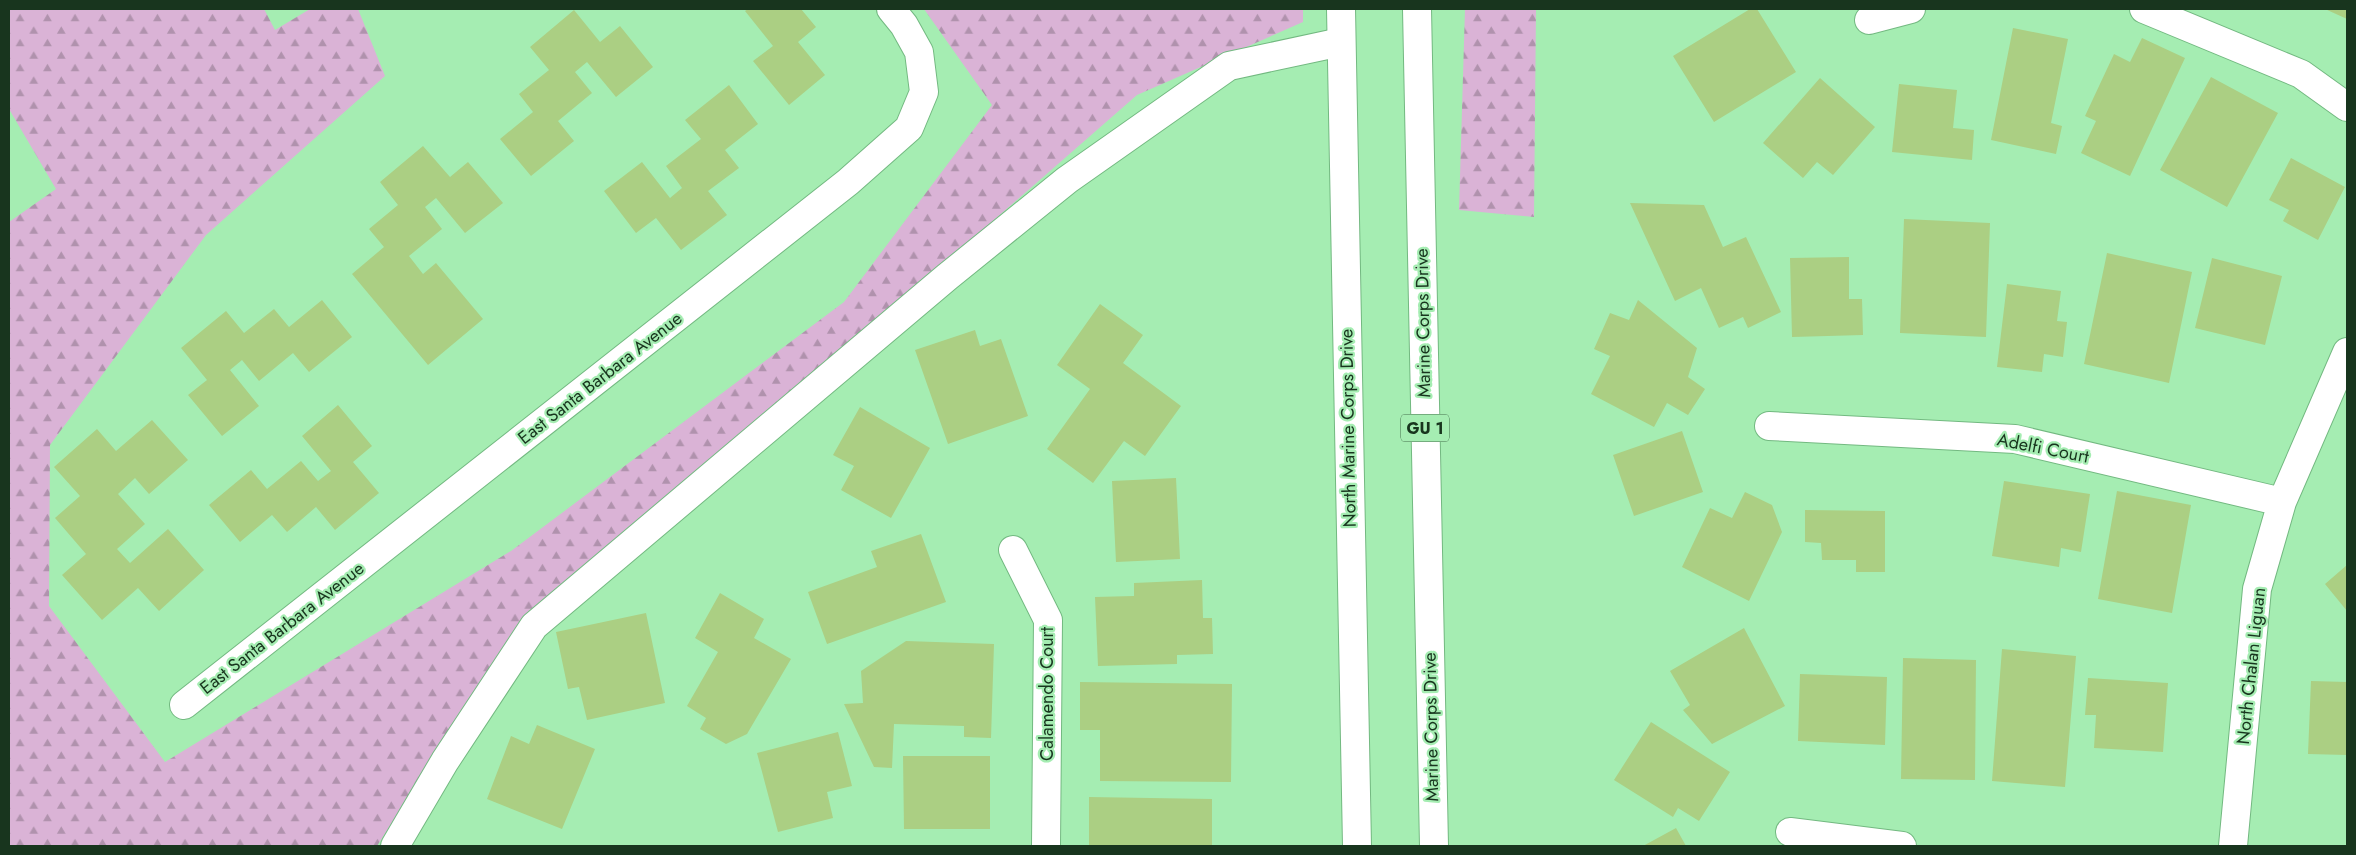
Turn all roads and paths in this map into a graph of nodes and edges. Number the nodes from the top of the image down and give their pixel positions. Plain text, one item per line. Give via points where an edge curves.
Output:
1 (891, 9) edge
2 (1341, 9) edge
3 (1417, 9) edge
4 (1911, 9) edge
5 (2144, 9) edge
6 (1869, 20) dead end
7 (1341, 42) junction
8 (2347, 107) edge
9 (2347, 352) edge
10 (1769, 426) dead end
11 (2282, 502) junction
12 (1013, 550) dead end
13 (184, 705) dead end
14 (1790, 832) dead end
15 (395, 846) edge
16 (1046, 846) edge
17 (1357, 846) edge
18 (1434, 846) edge
19 (1902, 846) edge
20 (2233, 846) edge

1 - 13 street, East Santa Barbara Avenue via 919,52 924,92 909,128 833,195
2 - 7 street, North Marine Corps Drive
3 - 18 street, Marine Corps Drive / GU 1
4 - 6 street
5 - 8 street via 2301,74
7 - 15 street via 1229,66 1067,180 947,277 534,626 445,761
7 - 17 street, North Marine Corps Drive
9 - 11 street, North Chalan Liguan
10 - 11 street, Adelfi Court via 2015,439
11 - 20 street, North Chalan Liguan via 2257,589
12 - 16 street, Calamendo Court via 1048,620
14 - 19 street

